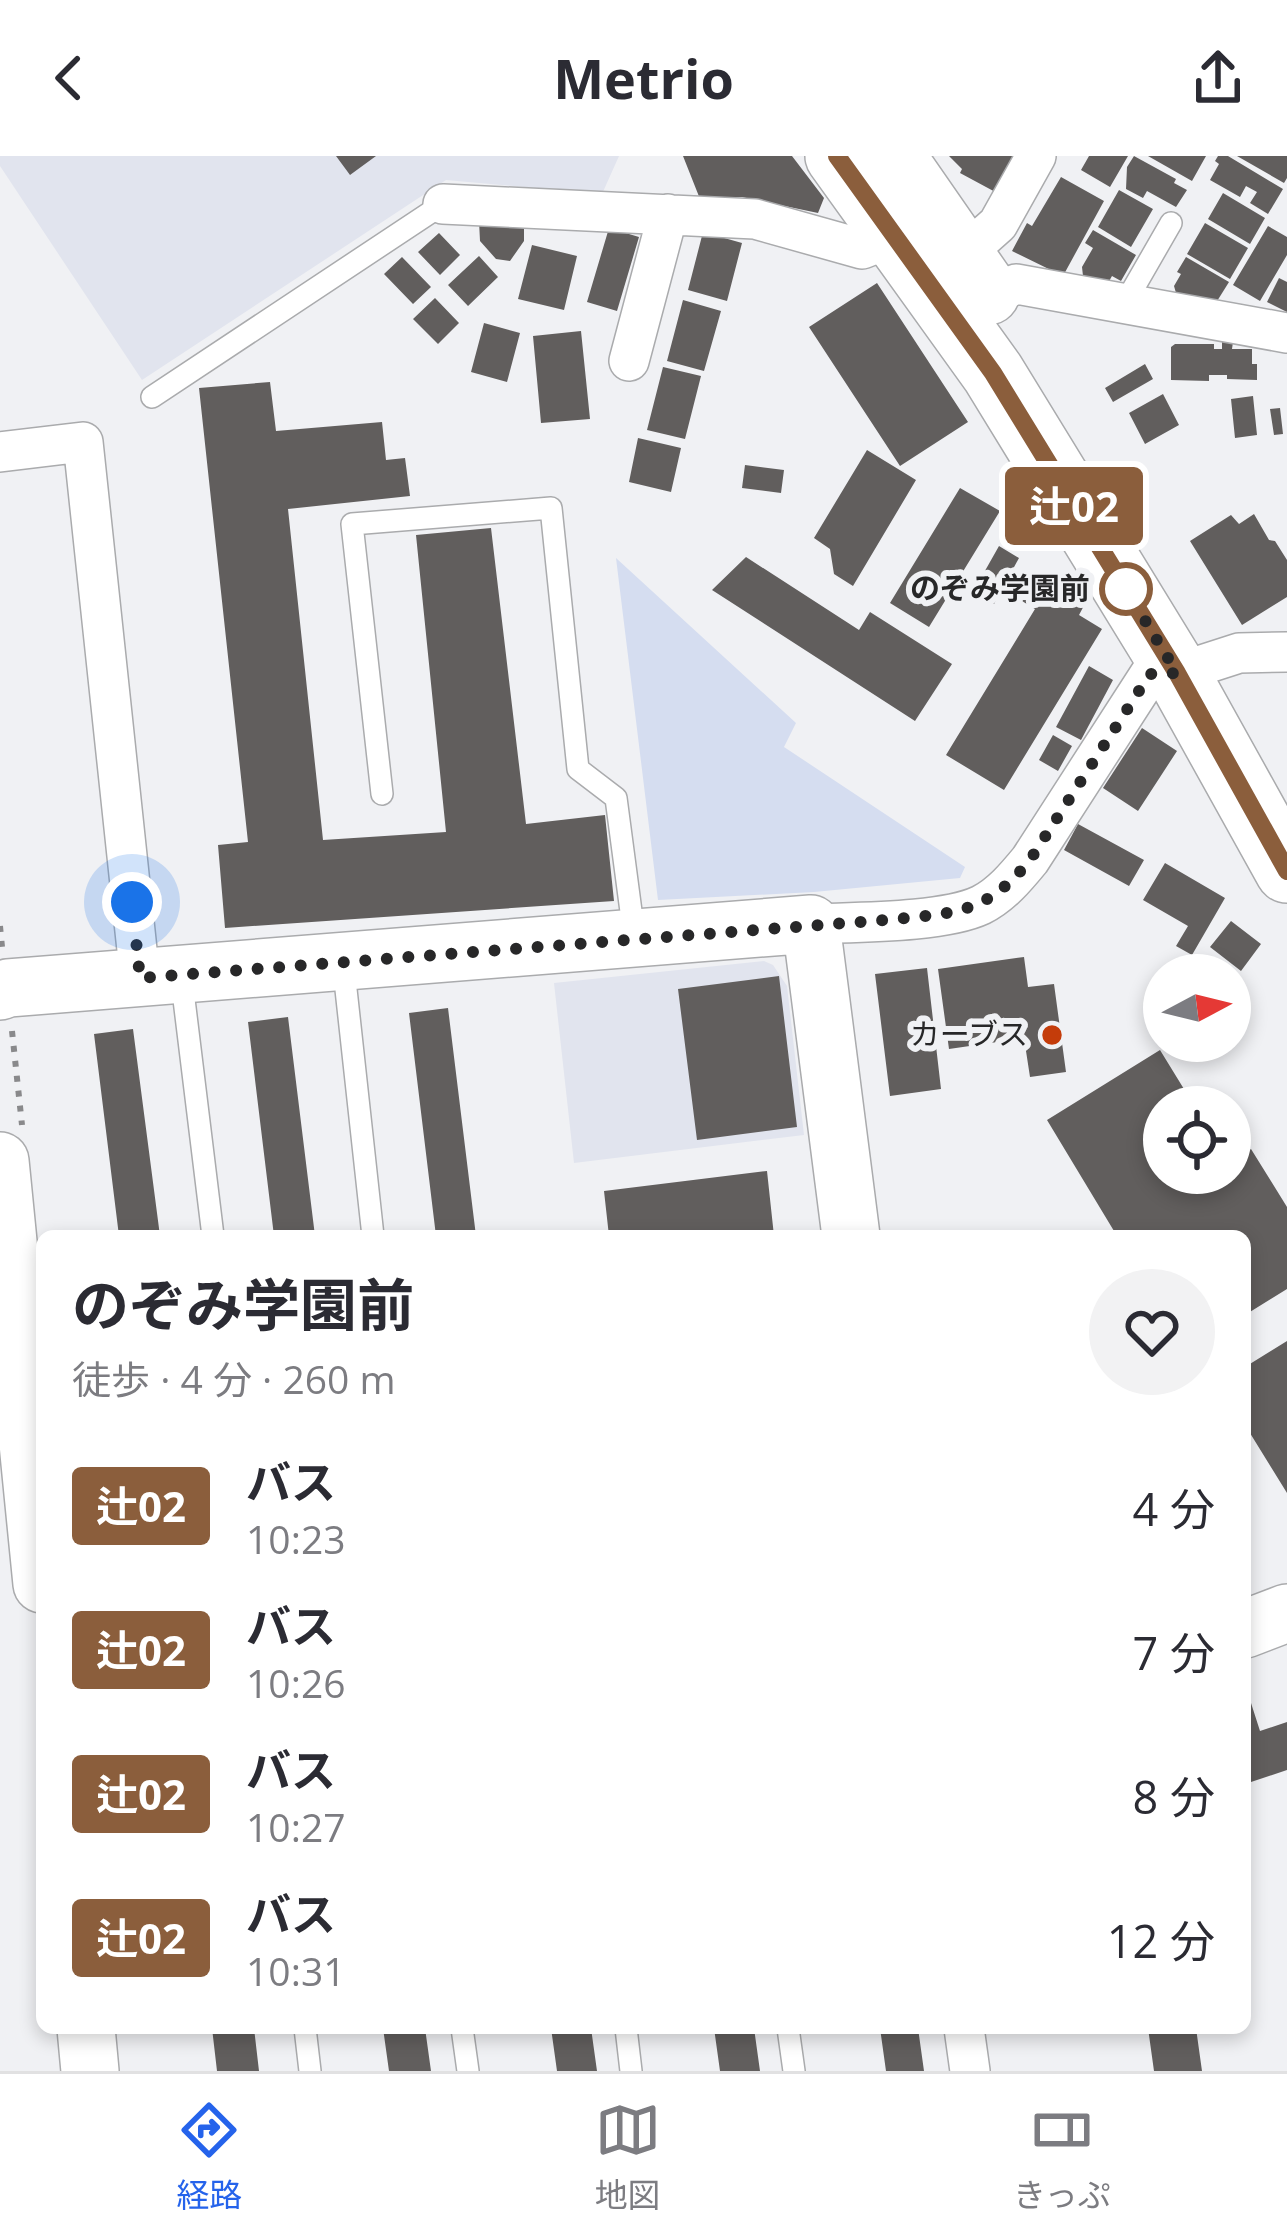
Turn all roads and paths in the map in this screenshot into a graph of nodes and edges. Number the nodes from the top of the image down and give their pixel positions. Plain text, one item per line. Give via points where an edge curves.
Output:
1 (838, 156) edge
2 (893, 156) edge
3 (1036, 156) edge
4 (443, 204) joint
5 (668, 214) junction
6 (1171, 223) dead end
7 (895, 236) junction
8 (976, 276) junction
9 (1125, 303) junction
10 (1287, 333) edge
11 (628, 362) dead end
12 (152, 397) dead end
13 (0, 452) edge
14 (1287, 652) edge
15 (1197, 666) junction
16 (1287, 788) edge
17 (382, 794) dead end
18 (1287, 871) edge
19 (811, 924) junction
20 (634, 938) junction
21 (343, 962) junction
22 (161, 976) junction
23 (0, 991) edge
24 (0, 1160) edge
25 (212, 1230) edge
26 (372, 1230) edge
27 (850, 1230) edge
28 (36, 1523) edge
29 (1287, 1612) edge
30 (1251, 1627) edge
31 (87, 2034) edge
32 (306, 2034) edge
33 (463, 2034) edge
34 (627, 2034) edge
35 (789, 2034) edge
36 (965, 2034) edge
37 (90, 2071) edge
38 (310, 2071) edge
39 (468, 2071) edge
40 (632, 2071) edge
41 (794, 2071) edge
42 (970, 2071) edge

1 - 7 main road
2 - 8 main road
3 - 8 street
4 - 5 street
4 - 12 lane
5 - 7 street via 755,219 862,249
5 - 11 street
6 - 9 lane
7 - 15 main road
8 - 9 street
8 - 15 main road
9 - 10 street
13 - 22 street via 83,442
14 - 15 street via 1239,653
15 - 16 main road
15 - 18 main road
15 - 19 street via 1150,674 1030,860 994,896 947,913
17 - 20 lane via 352,524 550,508 578,769 616,799
19 - 20 street
19 - 27 street
20 - 21 street
21 - 22 street
21 - 26 lane
22 - 23 street
22 - 25 lane
24 - 28 street
29 - 30 street
31 - 37 street
32 - 38 lane
33 - 39 lane
34 - 40 lane
35 - 41 lane
36 - 42 street

